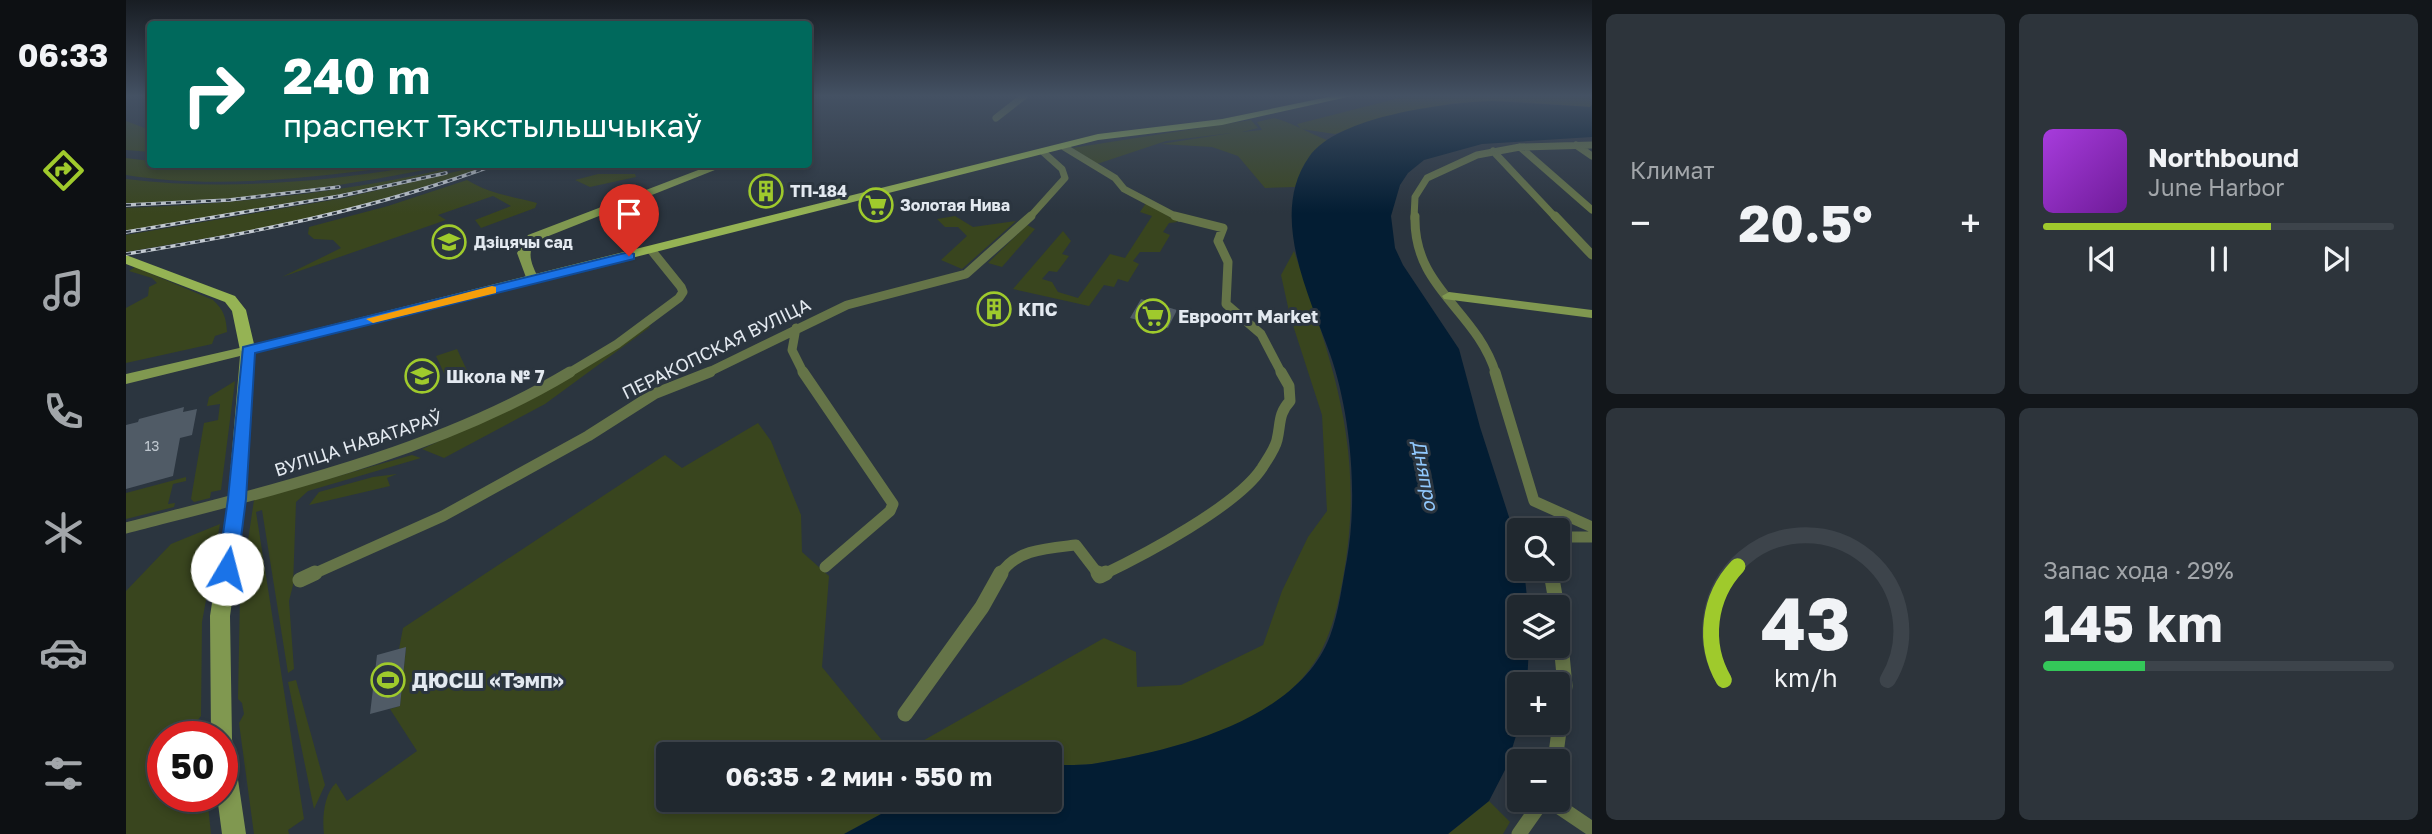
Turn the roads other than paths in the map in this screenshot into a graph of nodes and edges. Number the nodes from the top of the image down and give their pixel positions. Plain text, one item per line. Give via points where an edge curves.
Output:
1 (1122, 135) edge
2 (1576, 145) junction
3 (1592, 145) edge
4 (1520, 146) junction
5 (1064, 147) junction
6 (1493, 151) junction
7 (1043, 152) junction
8 (1592, 156) edge
9 (715, 168) edge
10 (1592, 210) edge
11 (652, 251) junction
12 (1592, 255) edge
13 (126, 260) edge
14 (533, 279) junction
15 (1449, 296) junction
16 (1592, 314) edge
17 (796, 328) junction
18 (248, 351) junction
19 (126, 379) edge
20 (237, 499) junction
21 (1592, 527) edge
22 (126, 528) edge
23 (1570, 537) edge
24 (1592, 537) edge
25 (825, 567) dead end
26 (300, 580) dead end
27 (1566, 658) edge
28 (905, 714) dead end
29 (222, 721) edge
30 (1558, 749) edge
31 (231, 812) edge
32 (1535, 812) edge
33 (1566, 812) edge
34 (1592, 830) edge
35 (234, 834) edge
36 (1519, 834) edge

1 - 5 main road
2 - 3 street
2 - 4 street
2 - 8 street
4 - 6 street
4 - 10 street
5 - 7 main road
5 - 28 street via 1115,178 1124,189 1183,220 1223,228 1218,241 1228,262 1226,304 1261,334 1289,386 1290,401 1280,412 1278,442 1260,471 1244,488 1158,548 1100,576 1076,545 1035,549 1004,568 982,607
6 - 12 street
6 - 15 street via 1426,178 1415,197 1415,246 1431,278
7 - 11 main road
7 - 17 street, ПЕРАКОПСКАЯ ВУЛІЦА via 1062,169 1065,178 1028,219 966,274 847,305
9 - 14 main road via 532,238 522,255
11 - 14 main road
11 - 20 street, ВУЛІЦА НАВАТАРАЎ via 681,287 679,298 540,391 409,448
13 - 18 main road via 230,299 239,310
14 - 18 main road
15 - 16 main road
15 - 21 street via 1492,361 1534,501
17 - 25 street via 792,350 797,363 893,504
17 - 26 street, ПЕРАКОПСКАЯ ВУЛІЦА via 730,364 654,394 443,516
18 - 19 main road
18 - 20 main road
20 - 22 street, ВУЛІЦА НАВАТАРАЎ
20 - 29 main road via 220,616
23 - 24 street
27 - 30 street
31 - 35 main road
32 - 36 street
33 - 34 street

